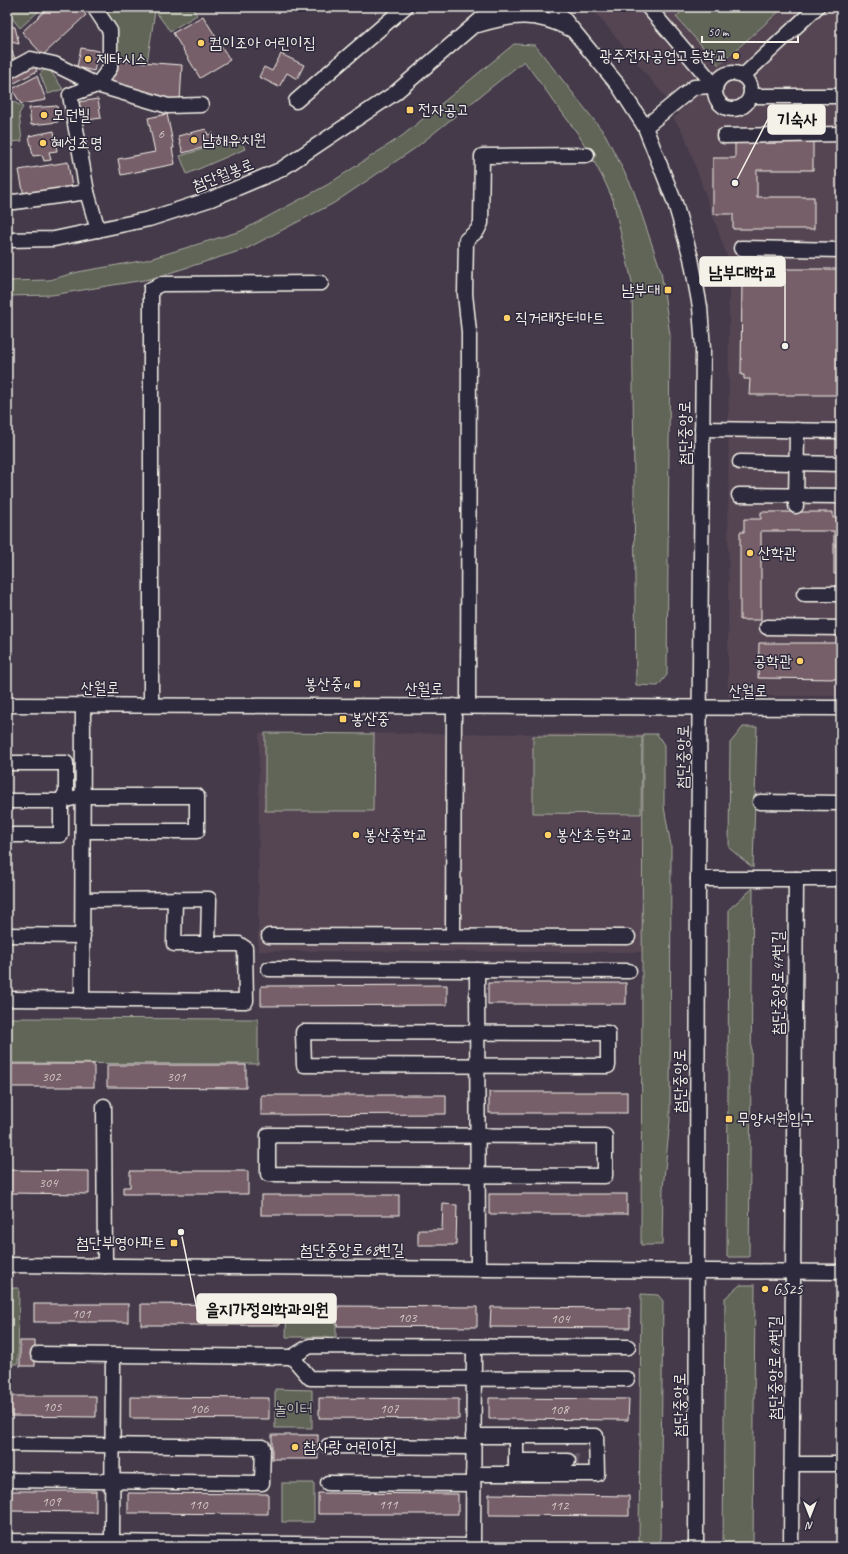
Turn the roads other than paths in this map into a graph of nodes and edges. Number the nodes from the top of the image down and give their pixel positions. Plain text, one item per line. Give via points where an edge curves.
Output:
1 (94, 7) edge
2 (405, 7) edge
3 (495, 7) edge
4 (554, 7) edge
5 (648, 7) edge
6 (817, 7) edge
7 (472, 27) junction
8 (574, 32) junction
9 (7, 72) edge
10 (744, 76) junction
11 (97, 85) junction
12 (715, 86) junction
13 (751, 96) junction
14 (841, 96) edge
15 (296, 101) dead end
16 (201, 105) dead end
17 (645, 127) junction
18 (841, 134) edge
19 (724, 136) dead end
20 (587, 155) dead end
21 (87, 192) junction
22 (7, 201) edge
23 (98, 230) junction
24 (7, 240) edge
25 (741, 248) dead end
26 (841, 250) edge
27 (321, 283) dead end
28 (702, 429) junction
29 (797, 430) junction
30 (841, 431) edge
31 (740, 462) dead end
32 (796, 463) junction
33 (841, 464) edge
34 (739, 495) dead end
35 (841, 496) edge
36 (796, 501) junction
37 (804, 594) dead end
38 (841, 594) edge
39 (767, 627) dead end
40 (841, 628) edge
41 (7, 705) edge
42 (83, 705) junction
43 (152, 705) junction
44 (454, 706) junction
45 (468, 706) junction
46 (701, 707) junction
47 (841, 708) edge
48 (7, 763) edge
49 (83, 796) junction
50 (7, 800) edge
51 (61, 800) junction
52 (760, 802) dead end
53 (841, 803) edge
54 (83, 831) junction
55 (7, 835) edge
56 (698, 879) junction
57 (796, 879) junction
58 (841, 879) edge
59 (175, 899) junction
60 (82, 900) junction
61 (7, 935) edge
62 (82, 936) junction
63 (269, 936) dead end
64 (453, 936) junction
65 (628, 937) dead end
66 (208, 944) junction
67 (269, 968) dead end
68 (477, 970) junction
69 (629, 971) dead end
70 (7, 999) edge
71 (82, 1000) junction
72 (477, 1032) junction
73 (477, 1066) junction
74 (795, 1087) joint
75 (104, 1106) dead end
76 (477, 1136) junction
77 (477, 1175) junction
78 (7, 1265) edge
79 (105, 1266) junction
80 (478, 1268) junction
81 (697, 1271) junction
82 (793, 1272) junction
83 (841, 1272) edge
84 (474, 1347) junction
85 (628, 1347) dead end
86 (38, 1354) dead end
87 (113, 1356) junction
88 (292, 1358) junction
89 (474, 1378) junction
90 (627, 1379) dead end
91 (516, 1436) junction
92 (473, 1441) junction
93 (7, 1444) edge
94 (113, 1446) junction
95 (328, 1446) dead end
96 (568, 1461) tunnel mouth
97 (792, 1464) junction
98 (841, 1464) edge
99 (516, 1467) junction
100 (473, 1479) junction
101 (7, 1480) edge
102 (112, 1481) junction
103 (328, 1483) dead end
104 (7, 1541) edge
105 (112, 1542) junction
106 (159, 1545) edge
107 (473, 1546) edge
108 (696, 1547) edge
109 (791, 1547) edge

1 - 11 street via 110,31 111,49 110,68
2 - 15 street
3 - 7 street, 첨단월봉로
4 - 8 street, 첨단중앙로
5 - 12 street
6 - 10 street
7 - 8 street via 492,20 529,16 542,17
7 - 23 street, 첨단월봉로 via 395,93 280,170 211,199 149,219
8 - 17 street, 첨단중앙로 via 618,85
9 - 11 street via 31,59 54,64
10 - 12 street via 727,74
10 - 13 street via 751,85
11 - 16 street via 168,106
11 - 21 street via 70,95
12 - 13 street via 716,98 728,109 740,108
12 - 17 street via 694,87
13 - 14 street
17 - 28 street, 첨단중앙로 via 675,203 691,258 700,307 703,349
18 - 19 street
20 - 45 street via 482,156 481,223 477,231 466,240 465,294 469,332
21 - 22 street
21 - 23 street
23 - 24 street, 첨단월봉로 via 54,239
25 - 26 street
27 - 43 street via 161,284 151,289
28 - 29 street
28 - 46 street, 첨단중앙로
29 - 30 street
29 - 32 street
31 - 32 street
32 - 33 street
32 - 36 street
34 - 36 street
35 - 36 street
37 - 38 street
39 - 40 street
41 - 42 street, 산월로
42 - 43 street, 산월로
42 - 49 street
43 - 44 street, 산월로
44 - 45 street, 산월로
44 - 64 street
45 - 46 street, 산월로
46 - 47 street, 산월로
46 - 56 street, 첨단중앙로
48 - 51 street via 66,763 66,792
49 - 51 street
49 - 54 street
49 - 54 street via 197,796 197,831
50 - 51 street
51 - 55 street via 61,835
52 - 53 street
54 - 60 street
56 - 57 street
56 - 81 street, 첨단중앙로
57 - 58 street
57 - 74 street, 첨단중앙로47번길
59 - 60 street
59 - 66 street via 174,944
59 - 66 street via 209,899
60 - 62 street
61 - 62 street
62 - 71 street
63 - 64 street
64 - 65 street
66 - 71 street via 239,944 245,948 246,1001
67 - 68 street
68 - 69 street
68 - 72 street
70 - 71 street
72 - 73 street
72 - 73 street via 608,1033 608,1066
72 - 73 street via 303,1032 304,1065
73 - 76 street
74 - 82 street, 첨단중앙로67번길
75 - 79 street
76 - 77 street
76 - 77 street via 605,1136 605,1176
76 - 77 street via 268,1135 268,1174
77 - 80 street
78 - 79 street, 첨단중앙로68번길
79 - 80 street, 첨단중앙로68번길
80 - 81 street, 첨단중앙로68번길
81 - 82 street
81 - 108 street, 첨단중앙로
82 - 83 street
82 - 97 street, 첨단중앙로67번길
84 - 85 street
84 - 88 street via 310,1346
84 - 89 street
86 - 87 street
87 - 88 street
87 - 94 street
88 - 89 street via 310,1378
89 - 90 street
89 - 92 street
91 - 92 street
91 - 99 street
91 - 99 street via 596,1436 597,1474
92 - 95 street
92 - 100 street
93 - 94 street
94 - 102 street
94 - 102 street via 263,1447 262,1483
96 - 99 street
97 - 98 street
97 - 109 street, 첨단중앙로67번길
99 - 100 street
100 - 103 street
100 - 107 street
101 - 102 street
102 - 105 street
104 - 105 street
105 - 106 street
106 - 107 street

